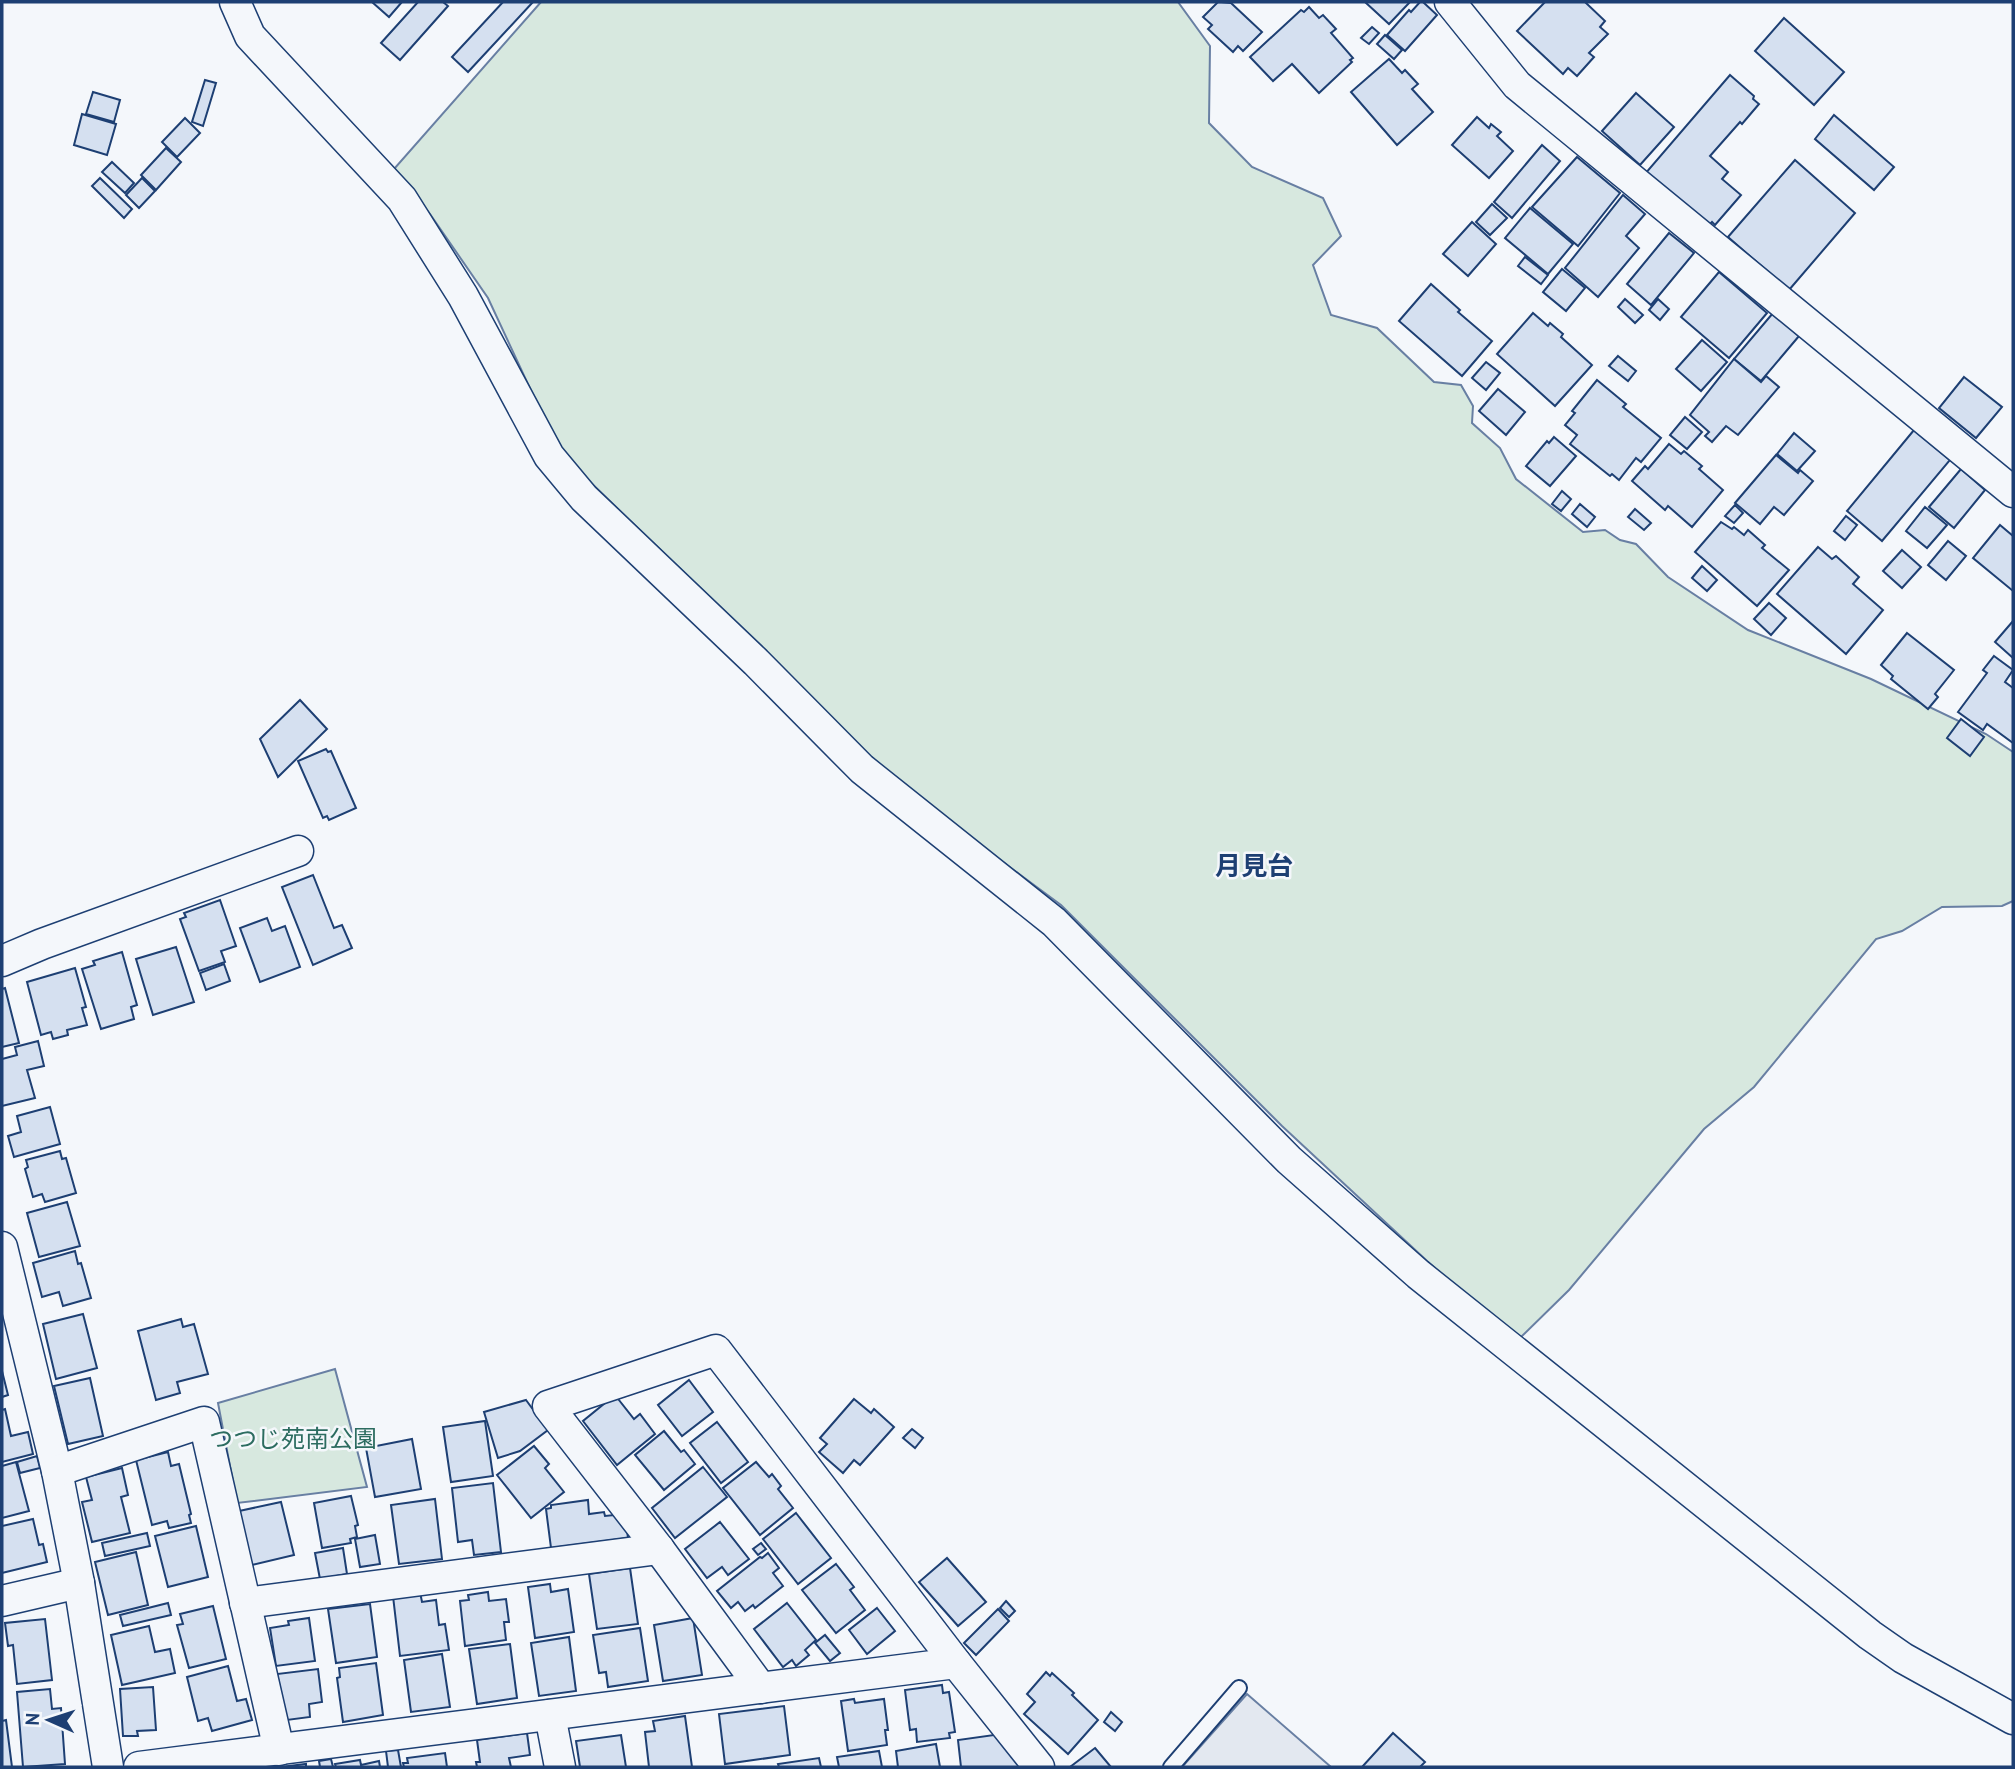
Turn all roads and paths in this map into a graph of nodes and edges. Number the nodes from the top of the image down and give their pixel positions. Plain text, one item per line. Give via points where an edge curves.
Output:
1 (235, 2) edge
2 (1450, 2) edge
3 (2013, 492) edge
4 (298, 851) dead end
5 (2, 961) edge
6 (2, 1247) edge
7 (57, 1471) junction
8 (659, 1549) junction
9 (79, 1583) junction
10 (2, 1601) edge
11 (245, 1603) junction
12 (956, 1663) junction
13 (761, 1688) junction
14 (1240, 1688) dead end
15 (550, 1716) junction
16 (2013, 1719) edge
17 (279, 1750) junction
18 (108, 1767) edge
19 (139, 1767) edge
20 (560, 1767) edge
21 (1039, 1767) edge
22 (1171, 1767) edge

1 - 16 street via 250,36 402,200 463,296 549,456 584,498 862,769 1054,922 1289,1160 1418,1274 1870,1635
2 - 3 street via 1517,85
4 - 5 street
6 - 7 street
7 - 9 street
7 - 11 street via 204,1422
8 - 11 street
8 - 12 street via 548,1406 716,1350
8 - 13 street
9 - 10 street
9 - 18 street
11 - 17 street
12 - 13 street
12 - 21 street
13 - 15 street
14 - 22 lane
15 - 17 street
15 - 20 street
17 - 19 street

